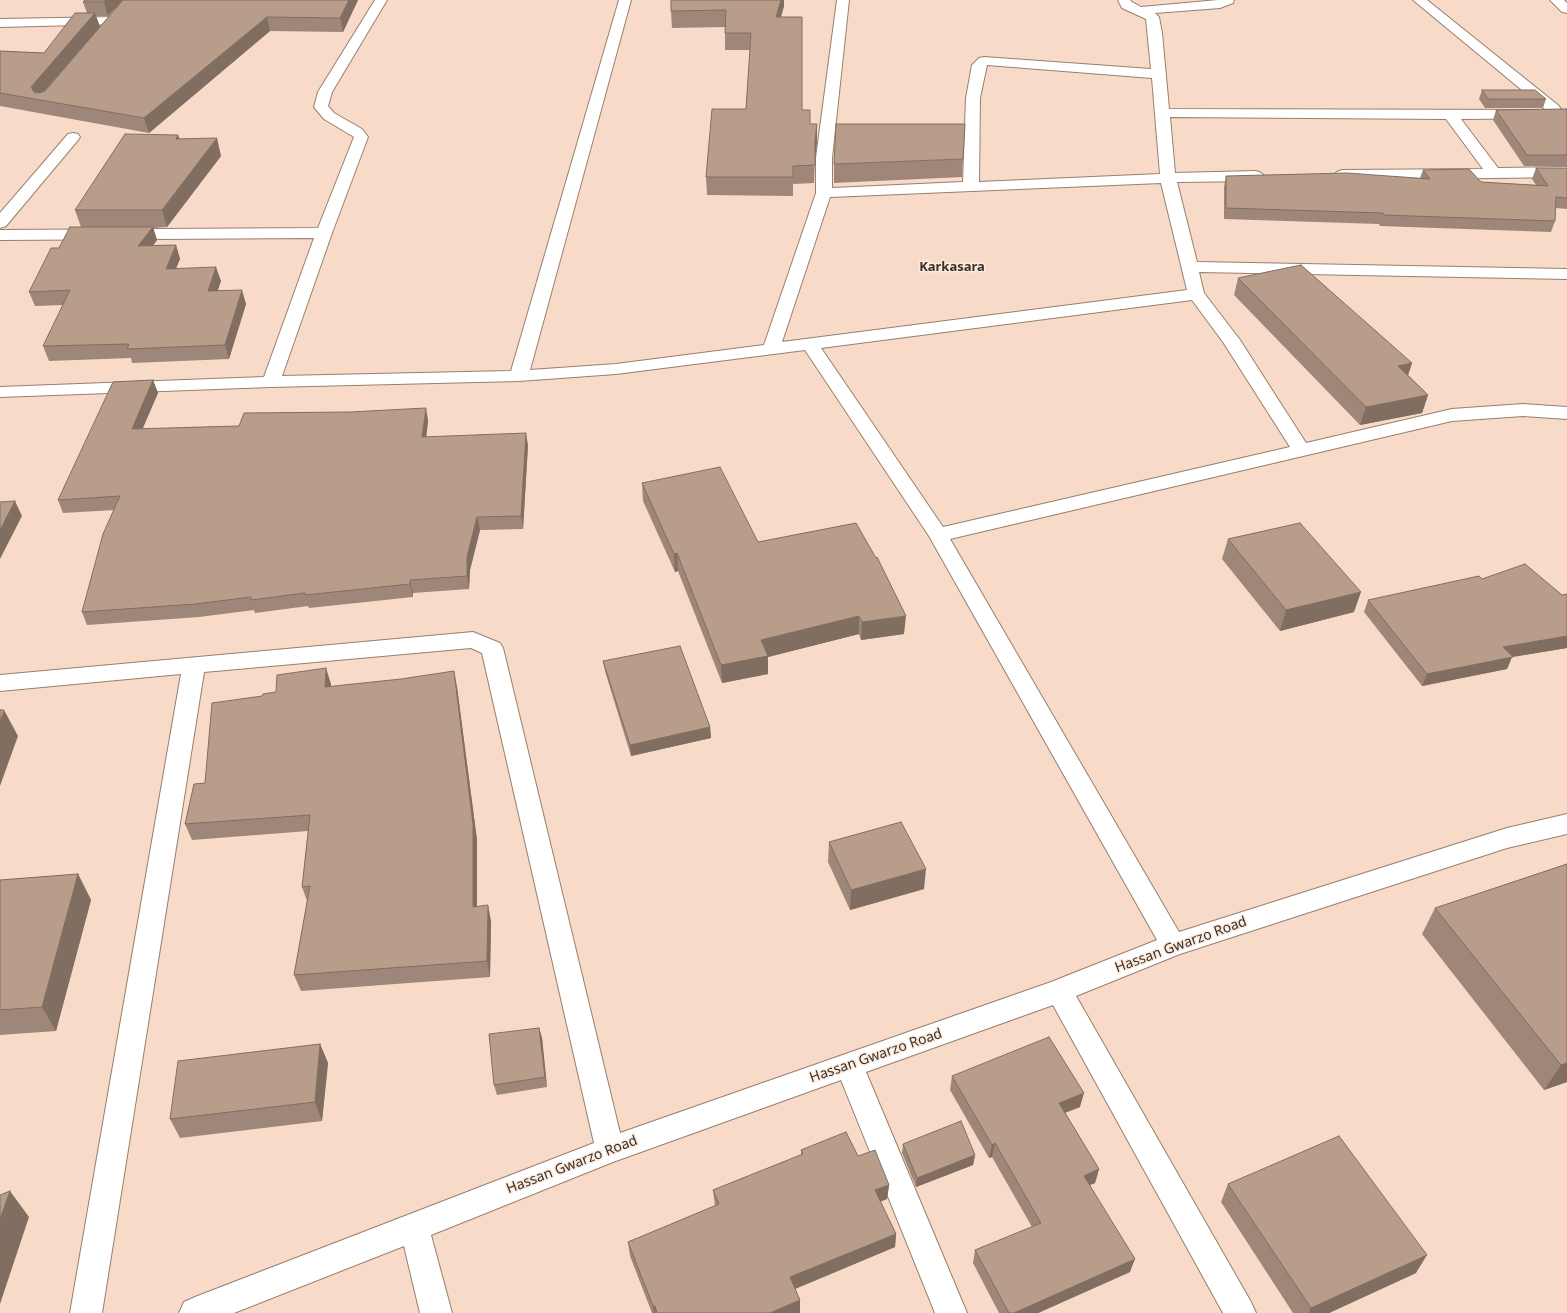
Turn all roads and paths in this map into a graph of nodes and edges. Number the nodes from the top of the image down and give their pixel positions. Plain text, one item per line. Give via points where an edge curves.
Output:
1 (381, 0) edge
2 (626, 0) edge
3 (842, 0) edge
4 (1124, 0) edge
5 (1228, 0) edge
6 (1419, 0) edge
7 (1556, 0) edge
8 (1567, 9) edge
9 (122, 10) edge
10 (1138, 11) junction
11 (113, 21) junction
12 (0, 23) edge
13 (103, 33) edge
14 (1158, 74) junction
15 (1162, 113) junction
16 (1564, 114) edge
17 (1450, 115) junction
18 (73, 137) dead end
19 (1567, 172) edge
20 (1494, 173) junction
21 (1327, 175) edge
22 (1271, 176) edge
23 (1168, 178) junction
24 (971, 186) junction
25 (824, 193) junction
26 (0, 223) edge
27 (324, 233) junction
28 (0, 235) edge
29 (1189, 268) junction
30 (1567, 274) edge
31 (1196, 294) junction
32 (810, 344) junction
33 (771, 349) junction
34 (519, 376) junction
35 (271, 382) junction
36 (0, 392) edge
37 (1567, 413) edge
38 (1301, 450) junction
39 (938, 535) junction
40 (194, 665) junction
41 (0, 683) edge
42 (1567, 824) edge
43 (1173, 945) junction
44 (1059, 991) junction
45 (849, 1065) junction
46 (610, 1150) junction
47 (414, 1227) junction
48 (86, 1313) edge
49 (194, 1313) edge
50 (436, 1313) edge
51 (951, 1313) edge
52 (1240, 1313) edge

1 - 27 street via 325,92 321,107 335,120 357,132 360,137
2 - 34 street
3 - 25 street via 824,158
4 - 10 street via 1127,5
5 - 10 street via 1220,4
6 - 16 street
7 - 8 street
9 - 11 street
10 - 14 street via 1152,17
11 - 12 street
11 - 13 street
14 - 15 street
14 - 24 street via 984,61 979,65 973,98
15 - 17 street
15 - 23 street
16 - 17 street
17 - 20 street
18 - 26 street
19 - 20 street
20 - 21 street
22 - 23 street
23 - 24 street
23 - 29 street
24 - 25 street
25 - 33 street
27 - 28 street
27 - 35 street
29 - 30 street
29 - 31 street
31 - 32 street
31 - 38 street via 1231,340
32 - 33 street
32 - 39 street
33 - 34 street via 616,369
34 - 35 street
35 - 36 street
37 - 38 street via 1523,410 1452,416
38 - 39 street
39 - 43 street
40 - 41 street
40 - 46 street via 473,640 492,648
40 - 48 street
42 - 43 street, Hassan Gwarzo Road via 1507,838
43 - 44 street, Hassan Gwarzo Road
44 - 45 street, Hassan Gwarzo Road
44 - 52 street
45 - 46 street, Hassan Gwarzo Road
45 - 51 street
46 - 47 street, Hassan Gwarzo Road
47 - 49 street, Hassan Gwarzo Road
47 - 50 street

